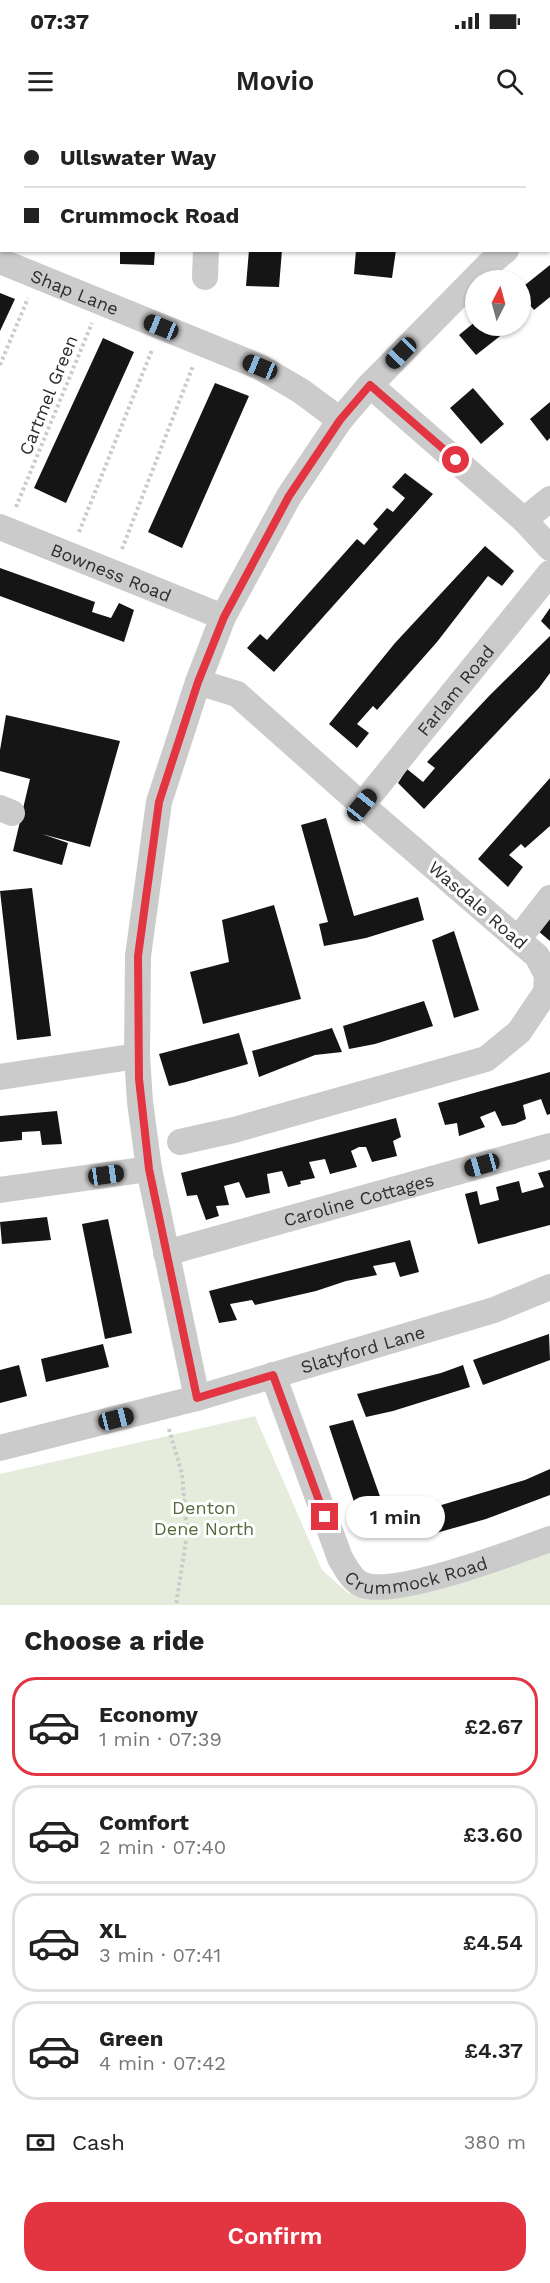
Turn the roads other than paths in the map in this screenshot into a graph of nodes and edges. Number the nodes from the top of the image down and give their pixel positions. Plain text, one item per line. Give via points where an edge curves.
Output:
1 (206, 252) edge
2 (489, 255) edge
3 (0, 261) edge
4 (205, 277) dead end
5 (370, 385) junction
6 (340, 420) junction
7 (550, 499) edge
8 (524, 519) junction
9 (3, 529) edge
10 (550, 548) edge
11 (550, 573) edge
12 (224, 617) junction
13 (198, 682) junction
14 (362, 805) junction
15 (550, 898) edge
16 (518, 939) junction
17 (548, 992) edge
18 (137, 1056) junction
19 (0, 1077) edge
20 (180, 1142) dead end
21 (550, 1146) edge
22 (149, 1169) junction
23 (0, 1190) edge
24 (166, 1253) junction
25 (550, 1287) edge
26 (273, 1375) junction
27 (197, 1398) junction
28 (0, 1448) edge
29 (550, 1539) edge

1 - 4 street
2 - 5 street
3 - 6 street, Shap Lane via 260,367
5 - 6 street
5 - 8 street
6 - 12 street via 289,496
7 - 8 street
8 - 10 street
9 - 12 street, Bowness Road
11 - 14 street, Farlam Road
12 - 13 street
13 - 14 street, Wasdale Road via 237,694
13 - 18 street via 159,802 138,956
14 - 16 street, Wasdale Road
15 - 16 street
16 - 17 street, Wasdale Road via 537,956 547,975
17 - 20 street, Wasdale Road via 519,1032 486,1059
18 - 19 street
18 - 22 street
21 - 24 street, Caroline Cottages
22 - 23 street
22 - 24 street
24 - 27 street
25 - 26 street, Slatyford Lane via 494,1310
26 - 27 street, Slatyford Lane
26 - 29 street, Crummock Road via 340,1558 362,1585 398,1586 502,1557
27 - 28 street, Slatyford Lane

